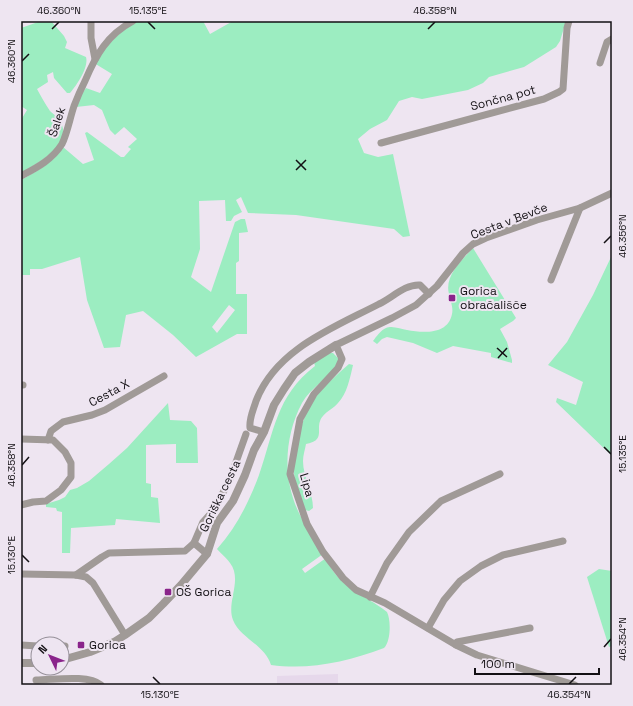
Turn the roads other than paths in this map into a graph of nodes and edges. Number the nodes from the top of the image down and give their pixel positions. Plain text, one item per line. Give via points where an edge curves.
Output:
1 (91, 21) edge
2 (134, 21) edge
3 (569, 21) edge
4 (612, 39) edge
5 (95, 59) junction
6 (600, 63) dead end
7 (380, 142) dead end
8 (21, 176) edge
9 (612, 193) edge
10 (580, 208) junction
11 (551, 280) dead end
12 (429, 294) junction
13 (336, 345) junction
14 (164, 376) dead end
15 (264, 432) junction
16 (246, 434) dead end
17 (21, 439) edge
18 (48, 440) junction
19 (500, 474) dead end
20 (21, 505) edge
21 (563, 541) dead end
22 (194, 543) junction
23 (207, 554) junction
24 (21, 574) edge
25 (76, 575) junction
26 (370, 597) junction
27 (428, 628) junction
28 (530, 628) dead end
29 (125, 635) junction
30 (456, 645) junction
31 (70, 658) edge
32 (36, 680) dead end
33 (101, 685) edge
34 (575, 685) edge

1 - 5 street
2 - 5 street, Šalek via 106,42
3 - 7 street, Sončna pot via 566,28 563,89 559,92 544,99
4 - 6 street via 607,42
5 - 8 street, Šalek via 74,105 62,144 52,157
9 - 10 street, Cesta v Bevče
10 - 11 street
10 - 12 street, Cesta v Bevče via 537,220 473,244
12 - 13 street, Cesta v Bevče via 416,305
12 - 15 street via 420,285 409,286 292,352 268,379 249,419 250,428
13 - 15 street, Goriška cesta via 296,373 274,405
13 - 26 street, Lipa via 342,358 338,368 314,394 300,419 290,474 307,524 323,552 342,578 356,590
14 - 18 street, Cesta X via 105,410 63,422 51,431
15 - 23 street, Goriška cesta via 233,501 217,523
16 - 22 street via 230,480 214,510 203,522
17 - 18 street
18 - 20 street via 53,440 65,452 71,463 71,477 61,490 46,501
19 - 26 street via 441,501 410,532 387,563
21 - 27 street via 503,555 481,566 460,581 444,600
22 - 23 street
22 - 25 street via 185,551 109,553
23 - 29 street, Goriška cesta via 163,604
24 - 25 street
25 - 29 street via 86,577 93,583
26 - 27 street, Lipa
27 - 30 street, Lipa
28 - 30 street via 457,642
29 - 31 street, Goriška cesta via 90,652
30 - 34 street, Lipa via 478,655
32 - 33 street via 83,679

